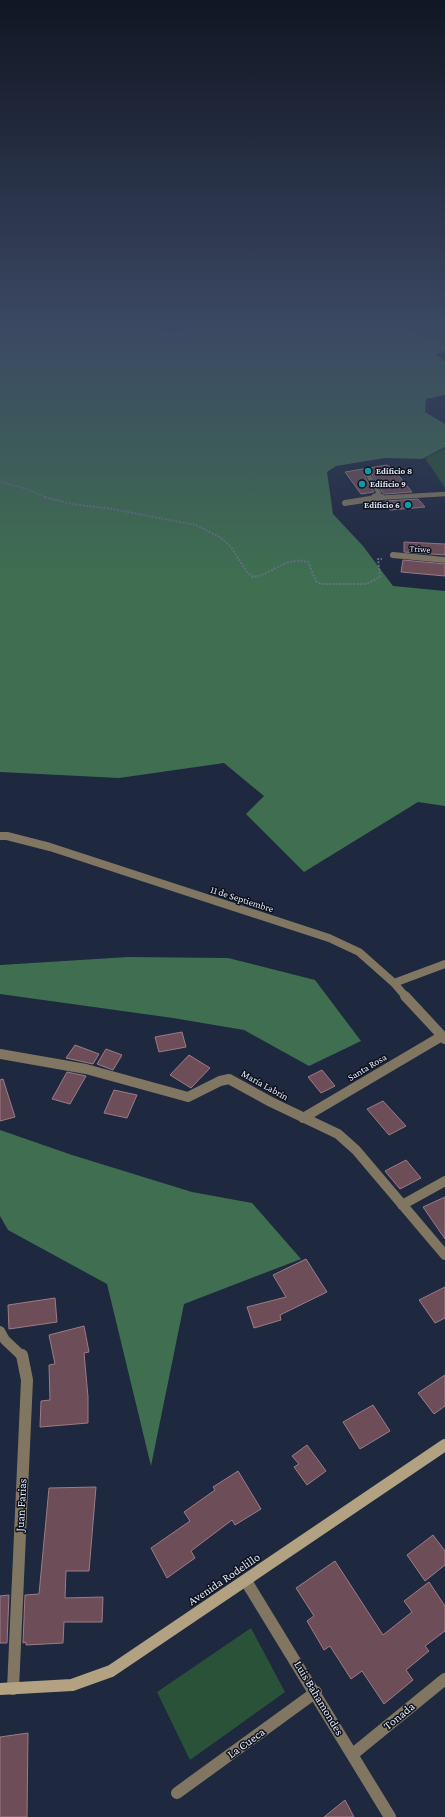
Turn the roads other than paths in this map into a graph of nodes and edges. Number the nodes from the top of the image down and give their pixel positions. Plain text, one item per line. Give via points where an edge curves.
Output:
1 (368, 475) dead end
2 (445, 494) edge
3 (372, 498) junction
4 (345, 502) dead end
5 (393, 556) road end
6 (445, 560) edge
7 (0, 836) edge
8 (445, 964) edge
9 (394, 983) junction
10 (443, 1038) edge
11 (0, 1054) edge
12 (303, 1118) junction
13 (445, 1181) edge
14 (402, 1205) junction
15 (445, 1255) edge
16 (0, 1331) edge
17 (445, 1445) edge
18 (246, 1581) junction
19 (445, 1679) edge
20 (6, 1689) edge
21 (316, 1692) junction
22 (353, 1754) junction
23 (177, 1793) dead end
24 (390, 1817) edge

1 - 3 street via 379,493
2 - 3 street
3 - 4 street
5 - 6 street, Triwe
7 - 9 street, 11 de Septiembre via 50,847 329,938 359,952
8 - 9 street
9 - 10 street, 11 de Septiembre
10 - 12 street, Santa Rosa
11 - 12 street, María Labrin via 86,1069 188,1097 229,1079
12 - 14 street, María Labrin via 338,1134 356,1150
13 - 14 street
14 - 15 street, María Labrin
16 - 20 street, Juan Farias via 22,1354 27,1380
17 - 18 street, Avenida Rodelillo
18 - 20 street, Avenida Rodelillo via 111,1671 72,1685
18 - 21 street, Luis Bahamondes
19 - 22 street, Tonada
21 - 22 street, Luis Bahamondes
21 - 23 street, La Cueca
22 - 24 street, Luis Bahamondes

